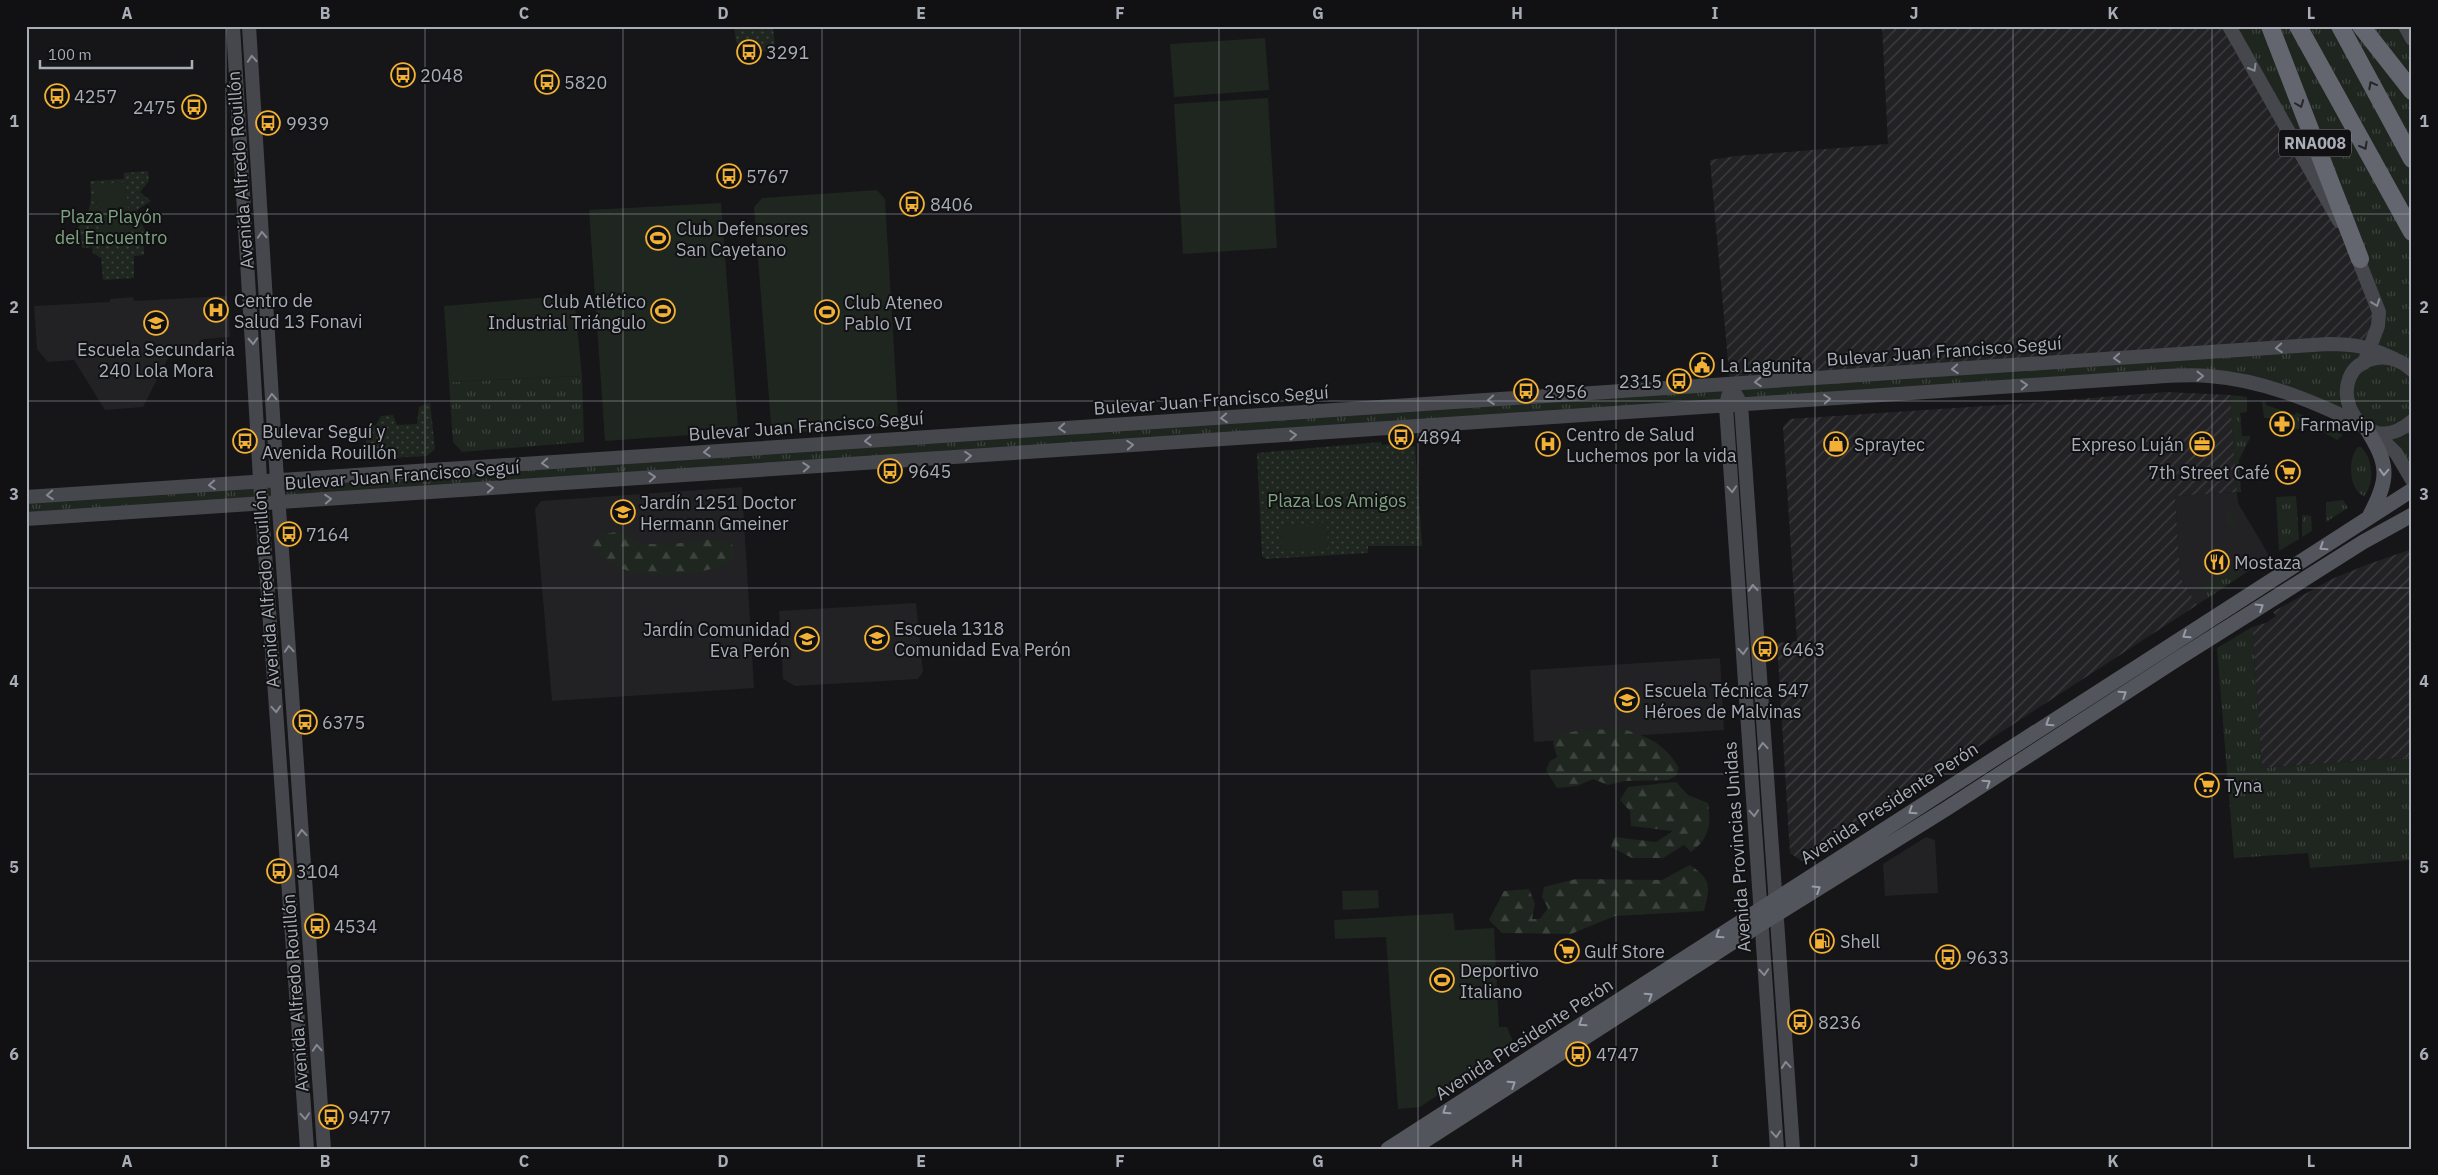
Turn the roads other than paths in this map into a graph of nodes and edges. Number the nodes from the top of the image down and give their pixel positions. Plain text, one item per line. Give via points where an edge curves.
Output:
1 (233, 26) edge
2 (249, 26) edge
3 (2229, 26) edge
4 (2270, 26) edge
5 (2298, 26) edge
6 (2340, 26) edge
7 (2361, 26) edge
8 (2405, 26) edge
9 (2412, 39) edge
10 (2412, 91) edge
11 (2412, 158) edge
12 (2412, 232) edge
13 (2360, 259) junction
14 (2371, 348) junction
15 (2394, 359) junction
16 (2364, 363) junction
17 (2412, 370) edge
18 (1730, 384) junction
19 (1741, 404) junction
20 (1726, 406) junction
21 (2412, 420) edge
22 (2366, 427) junction
23 (277, 480) junction
24 (2412, 480) edge
25 (260, 482) junction
26 (2412, 490) edge
27 (26, 497) edge
28 (279, 502) junction
29 (262, 504) junction
30 (2412, 515) edge
31 (2369, 517) junction
32 (26, 519) edge
33 (1774, 899) junction
34 (1776, 915) junction
35 (1760, 916) junction
36 (307, 1149) edge
37 (324, 1149) edge
38 (1388, 1149) edge
39 (1412, 1149) edge
40 (1778, 1149) edge
41 (1793, 1149) edge

1 -> 25 main road, Avenida Alfredo Rouillón
23 -> 2 main road, Avenida Alfredo Rouillón
3 -> 13 main road
4 -> 13 highway, RNA008
5 -> 12 highway, RNA008
11 -> 6 highway
7 - 10 highway
8 - 9 main road
13 -> 14 main road via 2379,312
14 - 15 main road, Bulevar Juan Francisco Seguí
14 - 16 main road
14 -> 18 main road, Bulevar Juan Francisco Seguí via 2358,344 2328,344
15 - 16 main road via 2374,359
15 - 17 main road, Bulevar Juan Francisco Seguí
16 - 22 main road via 2352,375 2346,392 2349,409
18 - 19 main road, Avenida Provincias Unidas
18 - 20 main road, Avenida Provincias Unidas
18 -> 23 main road, Bulevar Juan Francisco Seguí
19 - 20 main road, Bulevar Juan Francisco Seguí
19 -> 22 main road, Bulevar Juan Francisco Seguí via 2207,375 2278,389
33 -> 19 main road, Avenida Provincias Unidas
28 -> 20 main road, Bulevar Juan Francisco Seguí
20 -> 35 main road, Avenida Provincias Unidas
21 - 22 main road via 2390,432
22 - 24 main road via 2396,454
22 -> 31 main road via 2384,463 2385,478
23 - 25 main road, Bulevar Juan Francisco Seguí
23 - 28 main road, Avenida Alfredo Rouillón
25 -> 27 main road, Bulevar Juan Francisco Seguí
25 - 29 main road, Avenida Alfredo Rouillón
26 - 31 main road, Avenida Presidente Perón
28 - 29 main road, Bulevar Juan Francisco Seguí
37 -> 28 main road, Avenida Alfredo Rouillón
29 - 32 main road, Bulevar Juan Francisco Seguí
29 -> 36 main road, Avenida Alfredo Rouillón
34 -> 30 main road, Avenida Presidente Perón via 2363,542
31 -> 33 main road, Avenida Presidente Perón
33 - 34 main road, Avenida Provincias Unidas
33 - 35 main road, Avenida Presidente Perón
34 - 35 main road, Avenida Presidente Perón
41 -> 34 main road, Avenida Provincias Unidas
35 -> 38 main road, Avenida Presidente Perón
39 -> 35 main road, Avenida Presidente Perón
35 -> 40 main road, Avenida Provincias Unidas

